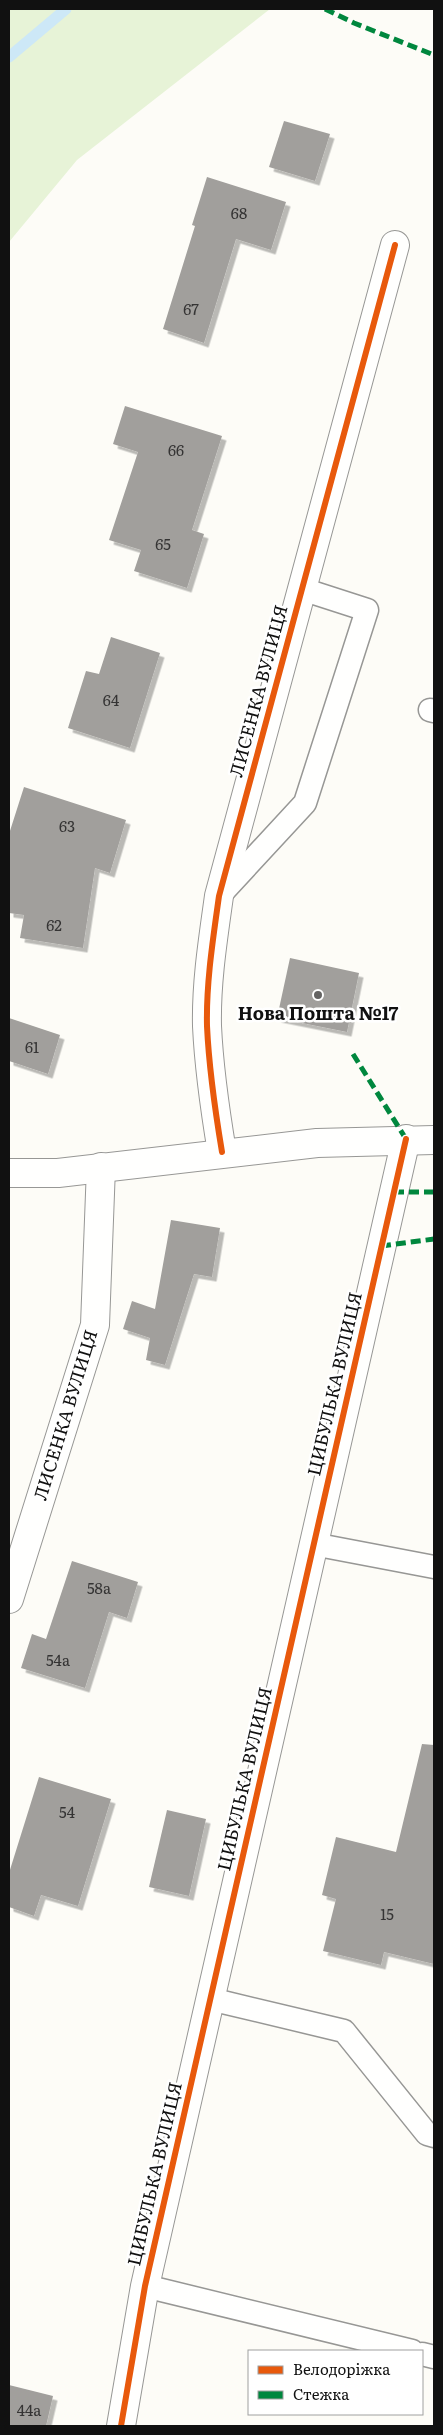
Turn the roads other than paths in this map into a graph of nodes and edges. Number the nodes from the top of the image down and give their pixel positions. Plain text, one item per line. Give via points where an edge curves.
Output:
1 (395, 245) dead end
2 (302, 589) junction
3 (219, 896) junction
4 (406, 1139) junction
5 (434, 1140) edge
6 (222, 1152) junction
7 (101, 1167) junction
8 (9, 1173) edge
9 (314, 1544) junction
10 (434, 1567) edge
11 (9, 1599) edge
12 (210, 1998) junction
13 (434, 2136) edge
14 (145, 2286) junction
15 (408, 2350) edge
16 (121, 2426) edge

1 - 2 street, ЛИСЕНКА ВУЛИЦЯ
2 - 3 street, ЛИСЕНКА ВУЛИЦЯ
2 - 3 lane via 367,610 305,803
3 - 6 street, ЛИСЕНКА ВУЛИЦЯ via 210,960 207,1024 211,1088
4 - 5 street
4 - 6 street
4 - 9 street, ЦИБУЛЬКА ВУЛИЦЯ
6 - 7 street
7 - 8 street via 58,1173
7 - 11 street, ЛИСЕНКА ВУЛИЦЯ via 95,1325
9 - 10 lane
9 - 12 street, ЦИБУЛЬКА ВУЛИЦЯ
12 - 13 lane via 344,2031 427,2134
12 - 14 street, ЦИБУЛЬКА ВУЛИЦЯ
14 - 15 lane
14 - 16 street, ЦИБУЛЬКА ВУЛИЦЯ

